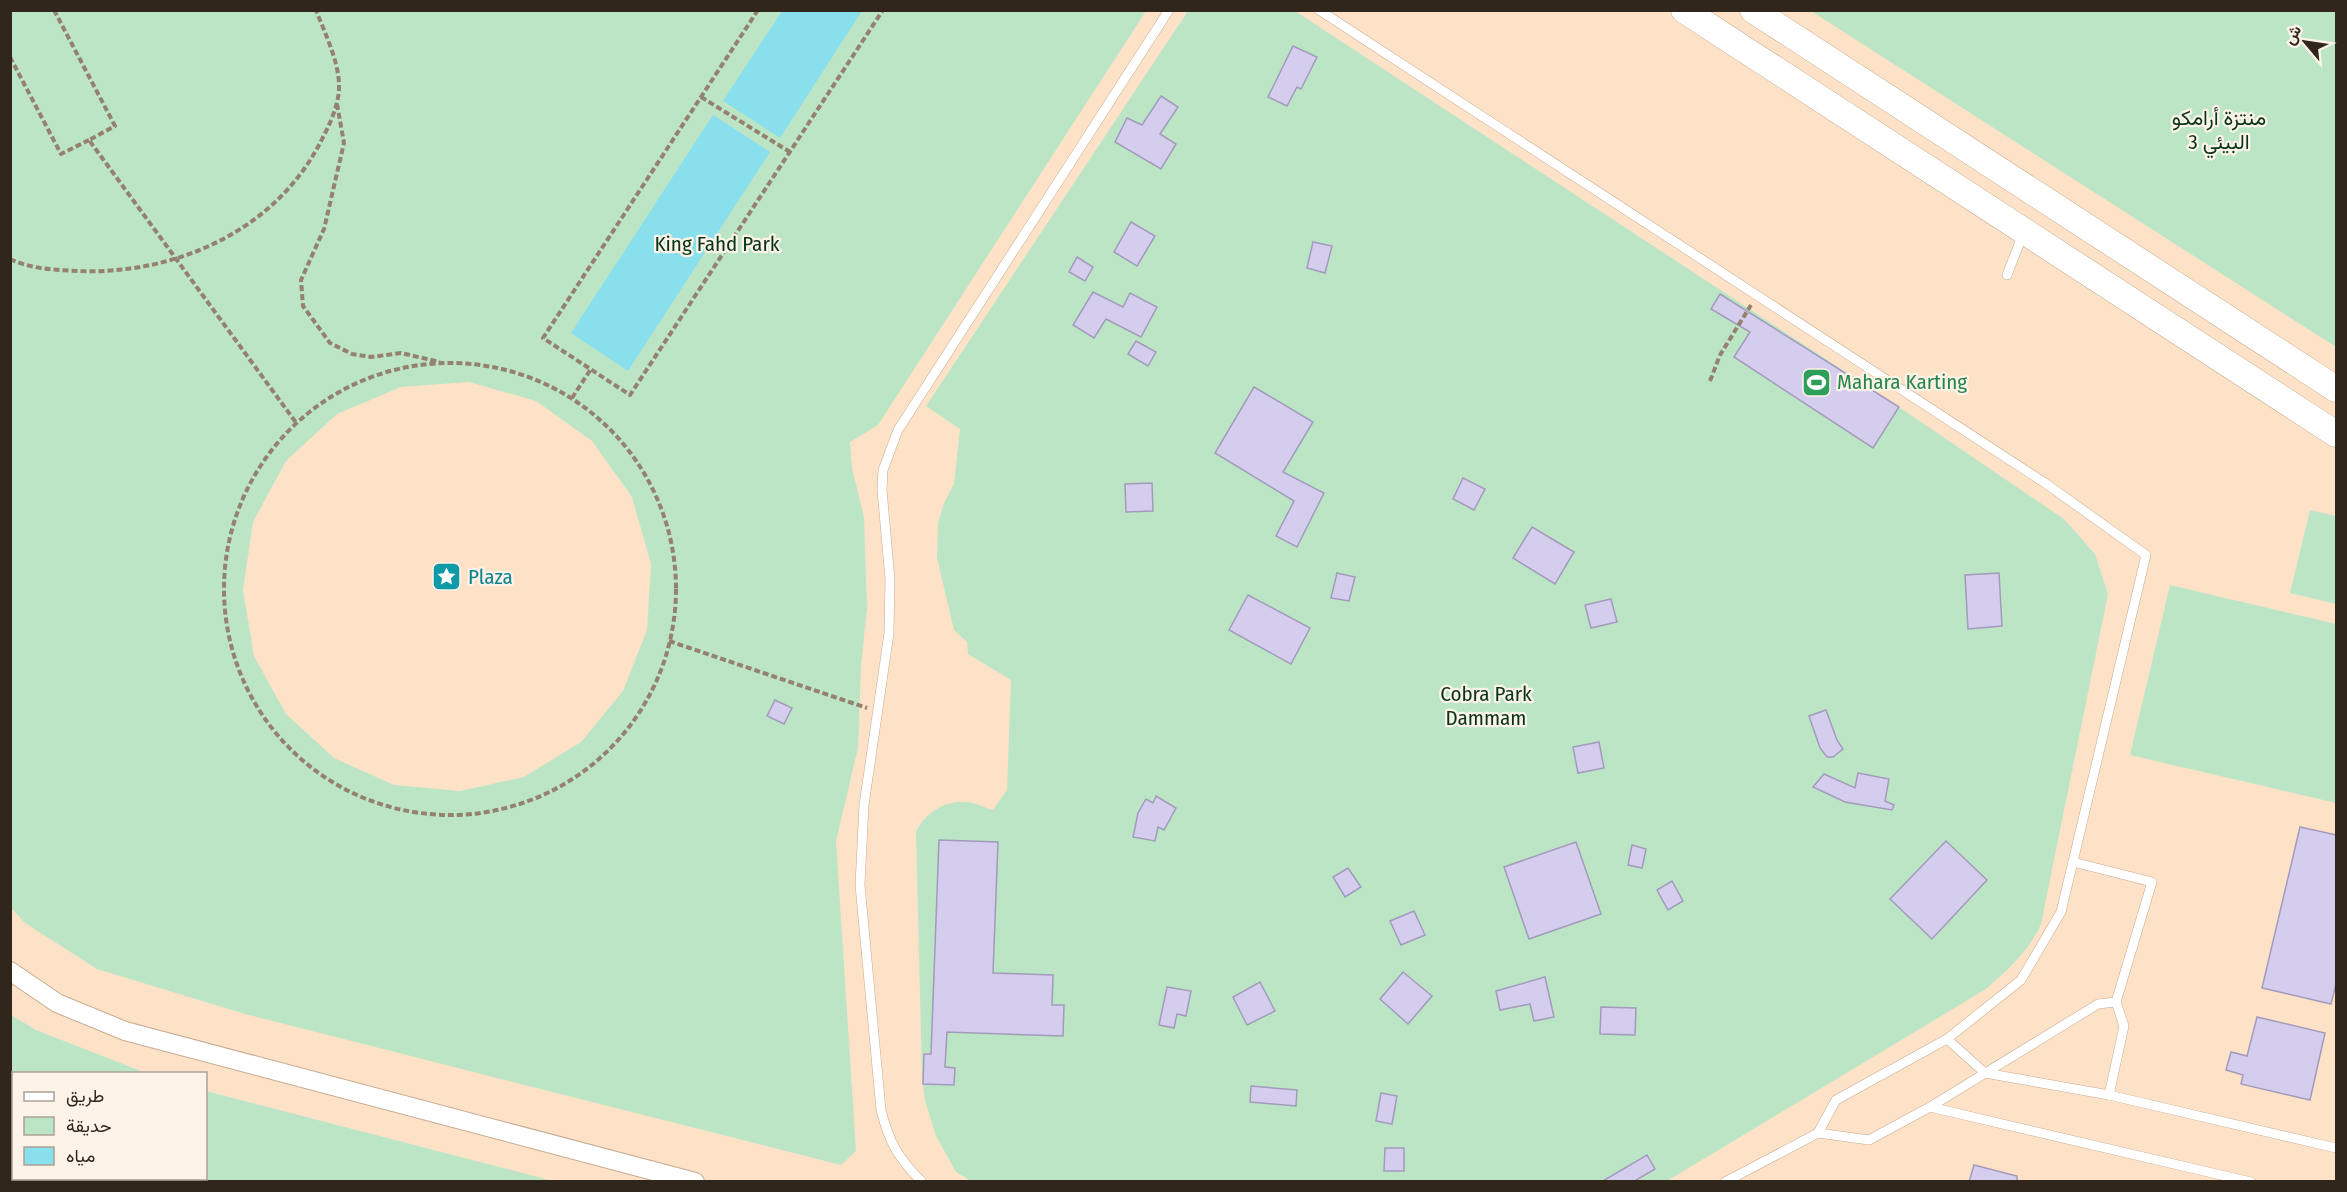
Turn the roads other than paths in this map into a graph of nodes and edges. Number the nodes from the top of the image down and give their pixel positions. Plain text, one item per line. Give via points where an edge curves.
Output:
1 (1169, 10) edge
2 (1319, 10) edge
3 (1684, 10) edge
4 (1753, 10) edge
5 (2044, 199) junction
6 (2023, 231) junction
7 (2007, 275) dead end
8 (2337, 389) edge
9 (2337, 434) edge
10 (2073, 862) junction
11 (10, 971) edge
12 (2116, 1002) junction
13 (1947, 1039) junction
14 (1985, 1073) junction
15 (2109, 1095) junction
16 (1930, 1107) junction
17 (1818, 1133) junction
18 (2337, 1148) edge
19 (695, 1182) edge
20 (922, 1182) edge
21 (1725, 1182) edge
22 (2251, 1182) edge

1 - 20 lane via 898,430 883,470 889,633 864,805 860,885 880,1110 888,1139
2 - 10 lane via 2045,483 2146,555
3 - 6 street
4 - 5 street
5 - 6 street
5 - 8 street
6 - 7 lane
6 - 9 street
10 - 12 lane via 2152,882
10 - 13 lane via 2061,912 2021,980
11 - 19 street via 57,1003 125,1031
12 - 14 lane via 2098,1004
12 - 15 lane via 2124,1026
13 - 14 lane
13 - 17 lane via 1836,1100
14 - 15 lane
14 - 16 lane
15 - 18 lane
16 - 17 lane via 1869,1140
16 - 22 lane
17 - 21 lane

